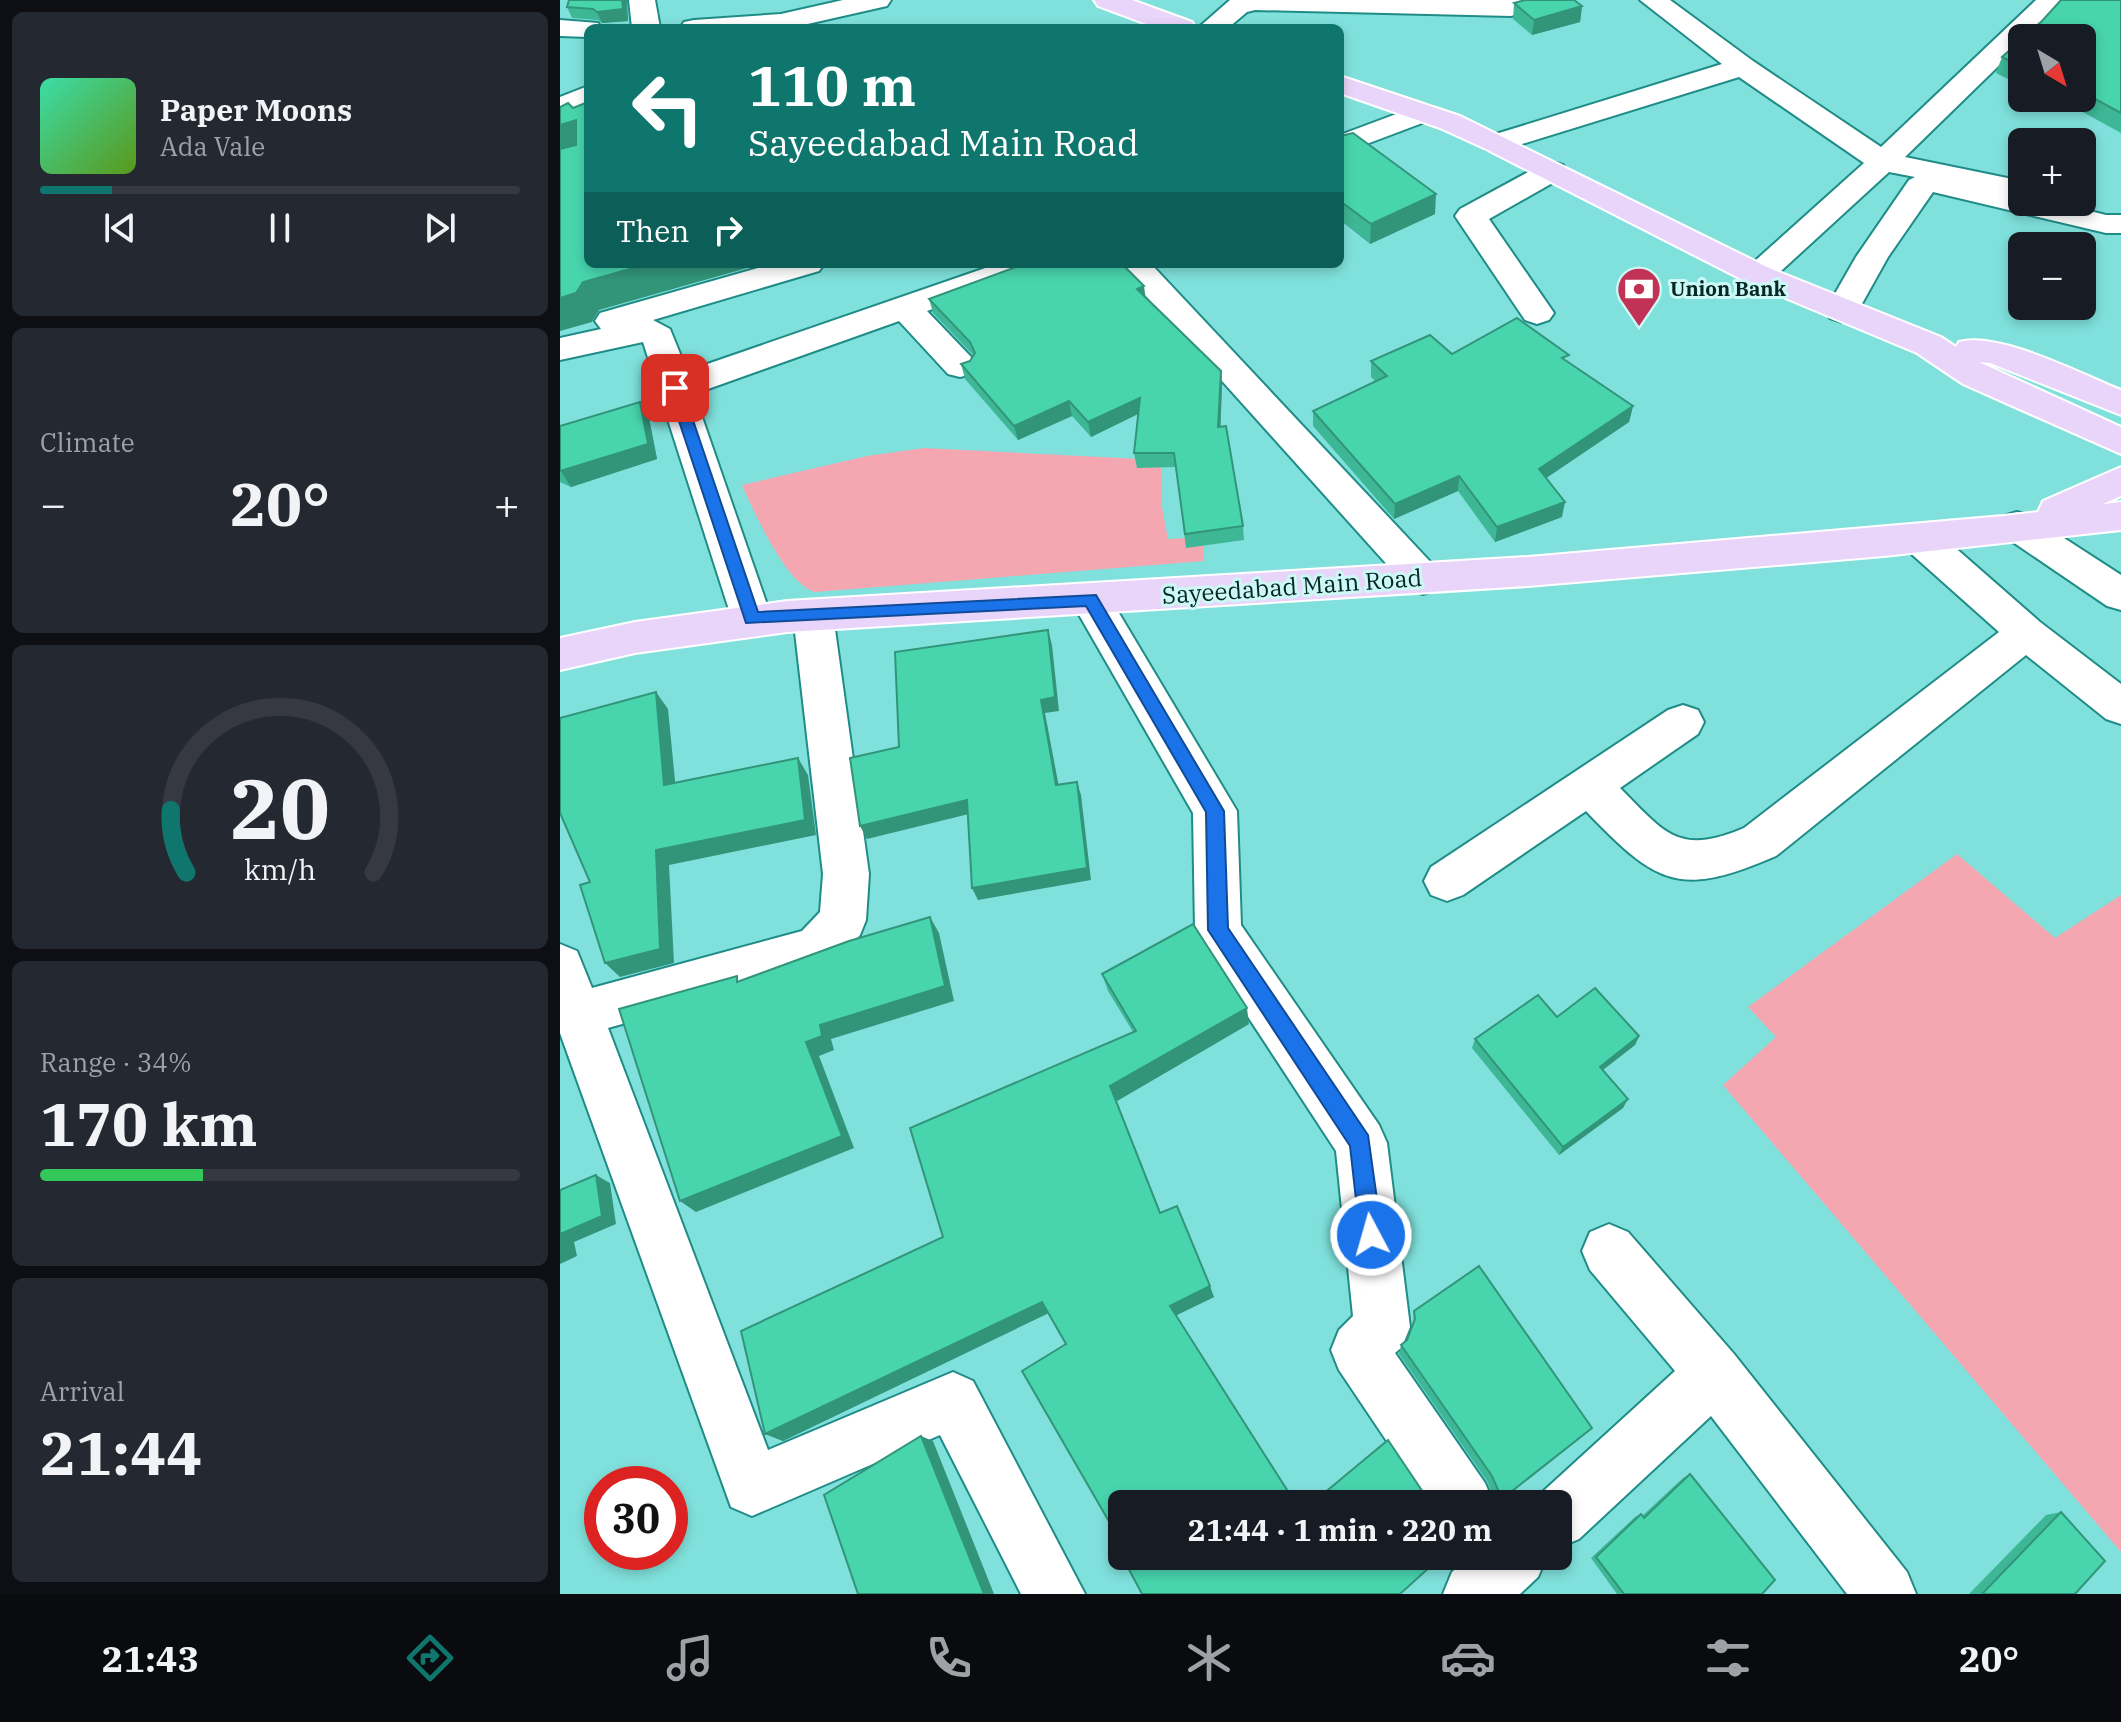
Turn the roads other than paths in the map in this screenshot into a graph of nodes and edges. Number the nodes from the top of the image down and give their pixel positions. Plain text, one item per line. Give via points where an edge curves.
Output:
1 (642, 0) edge
2 (878, 0) edge
3 (1107, 0) edge
4 (1536, 0) edge
5 (1653, 0) edge
6 (2051, 0) edge
7 (784, 13) edge
8 (645, 24) edge
9 (718, 24) edge
10 (822, 24) edge
11 (1171, 24) edge
12 (1217, 24) edge
13 (560, 28) edge
14 (584, 29) edge
15 (1743, 67) junction
16 (1344, 85) edge
17 (584, 97) edge
18 (560, 108) edge
19 (1423, 113) junction
20 (1344, 143) edge
21 (1496, 143) junction
22 (1883, 162) junction
23 (1552, 171) junction
24 (2008, 187) edge
25 (2096, 205) edge
26 (2121, 207) edge
27 (2121, 224) edge
28 (796, 268) edge
29 (1018, 268) edge
30 (1137, 268) edge
31 (1758, 275) junction
32 (906, 309) junction
33 (1842, 311) junction
34 (1537, 313) dead end
35 (640, 321) junction
36 (560, 336) edge
37 (1929, 345) junction
38 (560, 349) edge
39 (960, 366) edge
40 (675, 388) junction
41 (2121, 403) edge
42 (2121, 442) edge
43 (2121, 480) edge
44 (2121, 516) edge
45 (2021, 525) junction
46 (1921, 540) junction
47 (1423, 579) junction
48 (2121, 595) edge
49 (1090, 599) junction
50 (813, 615) junction
51 (752, 619) junction
52 (2026, 633) junction
53 (560, 654) edge
54 (2121, 707) edge
55 (1683, 722) dead end
56 (1590, 786) junction
57 (1447, 881) dead end
58 (569, 990) edge
59 (1609, 1251) dead end
60 (1714, 1374) junction
61 (1454, 1490) edge
62 (1572, 1505) edge
63 (1054, 1594) edge
64 (1885, 1594) edge

1 - 8 street
2 - 7 street
3 - 11 main road
4 - 12 street via 1511,8 1255,2 1238,6
5 - 15 street
6 - 22 street
7 - 9 street
7 - 10 street
13 - 14 street
15 - 21 street
15 - 22 street
16 - 19 main road
17 - 18 street
19 - 20 street
19 - 21 main road
21 - 23 main road
22 - 24 street
22 - 31 street
23 - 31 main road
23 - 34 street via 1471,216
25 - 26 street
27 - 33 street via 1930,182 1920,186
28 - 35 street
29 - 32 street
30 - 47 street
31 - 33 main road
32 - 39 street
32 - 40 street
33 - 37 main road
35 - 36 street
35 - 38 street
35 - 40 street via 658,337
37 - 41 main road via 1996,353
37 - 42 main road via 1975,376
40 - 51 street
43 - 45 main road, Sayeedabad Main Road
44 - 45 main road, Sayeedabad Main Road
45 - 46 main road, Sayeedabad Main Road
45 - 48 street
46 - 47 main road, Sayeedabad Main Road
46 - 52 street
47 - 49 main road, Sayeedabad Main Road
49 - 50 main road, Sayeedabad Main Road
49 - 61 street via 1215,811 1218,930 1361,1143 1382,1327 1359,1350
50 - 51 main road, Sayeedabad Main Road
50 - 58 street via 846,874 843,920 817,948
51 - 53 main road, Sayeedabad Main Road
52 - 54 street
52 - 56 street via 1760,842 1730,857 1675,861 1655,850
55 - 56 street
56 - 57 street
58 - 63 street via 752,1486 953,1401
59 - 60 street
60 - 62 street
60 - 64 street

